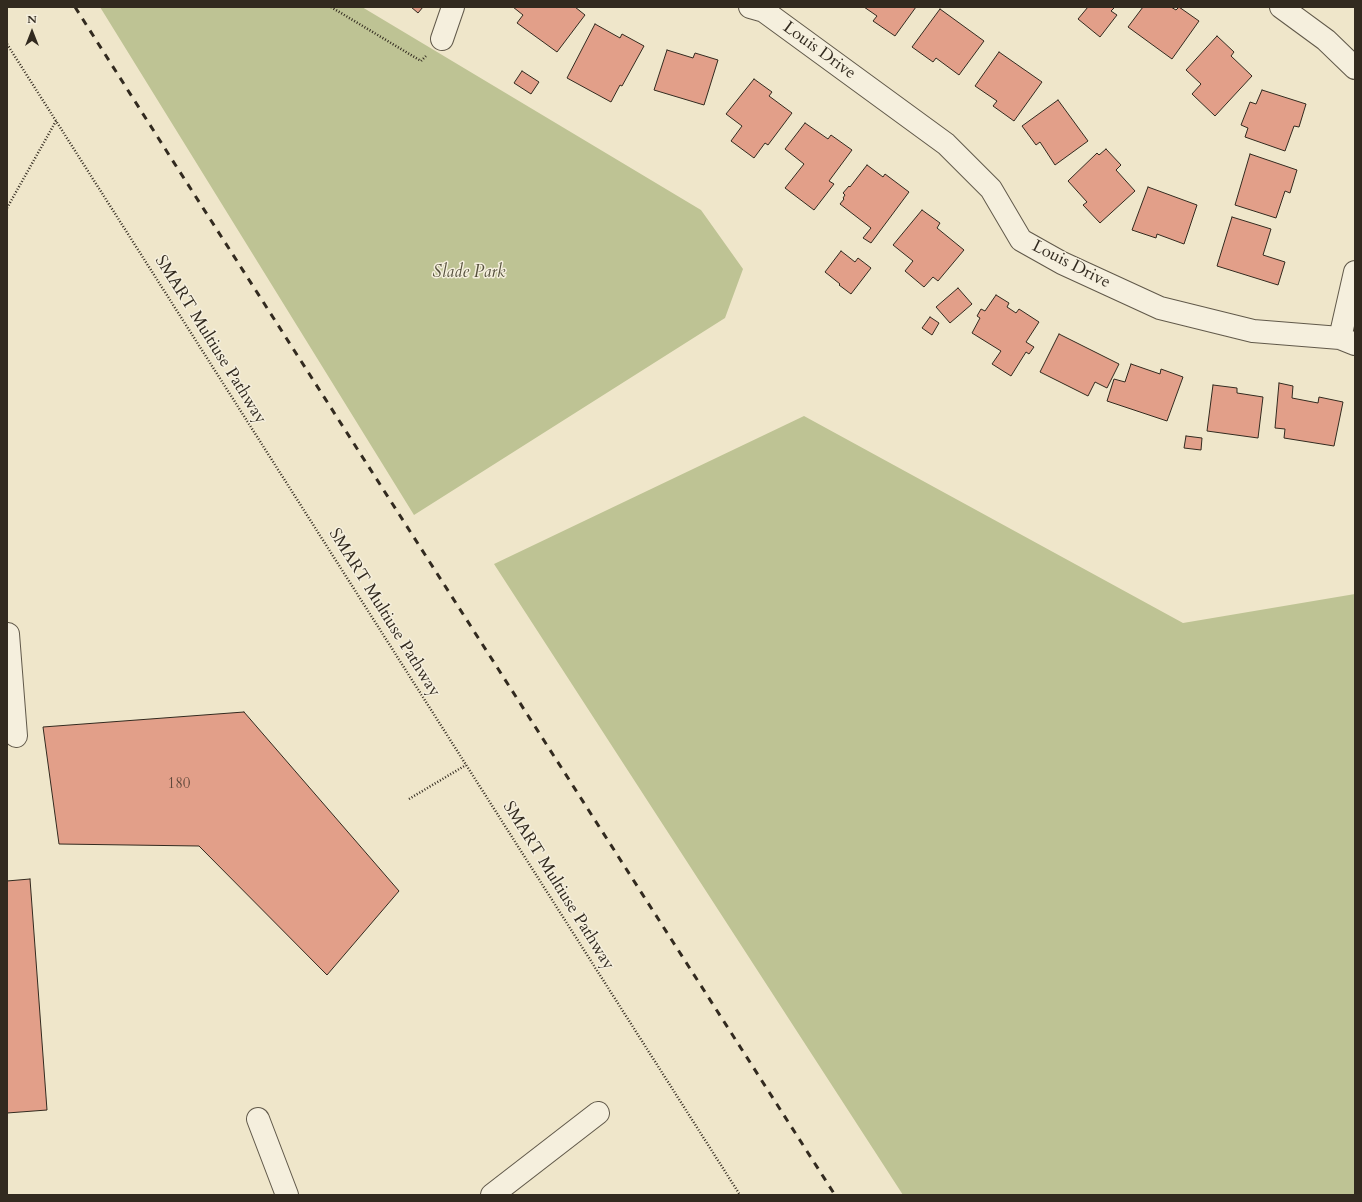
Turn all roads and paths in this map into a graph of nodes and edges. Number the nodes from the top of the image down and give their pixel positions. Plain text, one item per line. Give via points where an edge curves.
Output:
1 (331, 7) edge
2 (453, 7) edge
3 (750, 7) edge
4 (1282, 7) edge
5 (442, 39) joint
6 (7, 44) edge
7 (1355, 68) edge
8 (56, 121) junction
9 (7, 208) edge
10 (1355, 272) edge
11 (1347, 341) edge
12 (8, 634) dead end
13 (16, 736) dead end
14 (466, 765) junction
15 (409, 799) dead end
16 (598, 1113) dead end
17 (258, 1119) dead end
18 (287, 1195) edge
19 (492, 1195) edge
20 (740, 1195) edge

1 - 5 path via 422,60
2 - 5 street
3 - 11 street, Louis Drive via 764,11 946,144 991,189 1021,240 1062,264 1160,308 1253,330
4 - 7 street via 1326,40
6 - 8 path, SMART Multiuse Pathway
8 - 9 path
8 - 14 path, SMART Multiuse Pathway
10 - 11 street
12 - 13 street
14 - 15 path
14 - 20 path, SMART Multiuse Pathway
16 - 19 street
17 - 18 street

